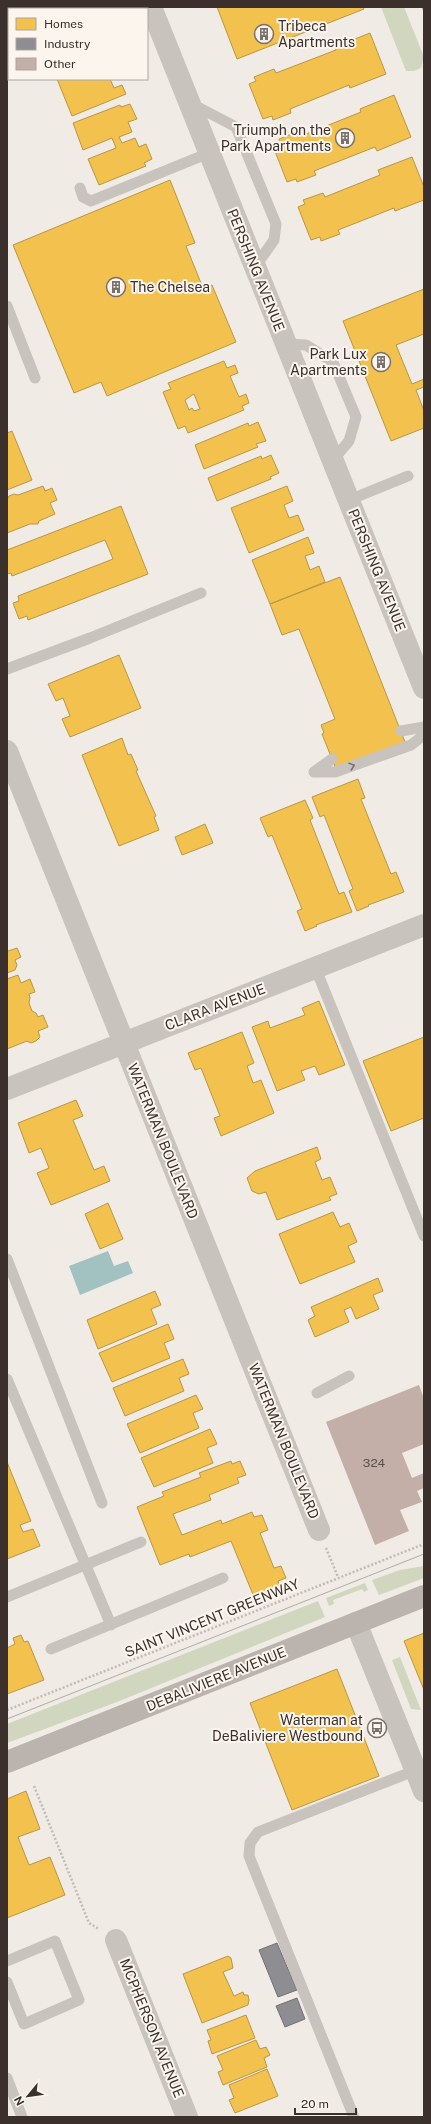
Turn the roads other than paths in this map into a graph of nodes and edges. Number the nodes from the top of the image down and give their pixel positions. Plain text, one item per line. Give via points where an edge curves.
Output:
1 (151, 7) edge
2 (189, 102) junction
3 (209, 153) junction
4 (80, 188) dead end
5 (255, 268) junction
6 (7, 306) edge
7 (286, 344) junction
8 (35, 378) dead end
9 (332, 460) junction
10 (408, 476) dead end
11 (349, 500) junction
12 (201, 593) dead end
13 (7, 669) edge
14 (424, 688) edge
15 (424, 727) edge
16 (401, 731) dead end
17 (424, 735) edge
18 (7, 751) edge
19 (332, 759) dead end
20 (424, 925) edge
21 (315, 967) junction
22 (124, 1042) junction
23 (7, 1089) edge
24 (424, 1236) edge
25 (7, 1259) edge
26 (349, 1376) dead end
27 (7, 1379) edge
28 (317, 1393) dead end
29 (102, 1503) dead end
30 (319, 1530) road end
31 (141, 1542) dead end
32 (85, 1564) junction
33 (223, 1578) dead end
34 (424, 1596) edge
35 (7, 1597) edge
36 (356, 1622) junction
37 (112, 1625) junction
38 (51, 1649) dead end
39 (7, 1762) edge
40 (420, 1769) edge
41 (424, 1791) edge
42 (116, 1940) road end
43 (7, 1961) edge
44 (7, 1982) edge
45 (7, 2078) edge
46 (22, 2117) edge
47 (187, 2117) edge
48 (354, 2117) edge

1 - 2 street, PERSHING AVENUE
2 - 3 street, PERSHING AVENUE
2 - 5 lane via 236,127 276,224 274,240
3 - 4 lane via 91,200 83,197
3 - 5 street, PERSHING AVENUE
5 - 7 street, PERSHING AVENUE
6 - 8 lane
7 - 9 street, PERSHING AVENUE
7 - 9 lane via 306,345 333,362 356,417 349,441
9 - 11 street, PERSHING AVENUE
10 - 11 lane
11 - 14 street, PERSHING AVENUE
12 - 13 lane
15 - 16 lane
19 -> 17 lane via 314,772 335,772 412,745
18 - 22 street, WATERMAN BOULEVARD
20 - 21 street, CLARA AVENUE
21 - 22 street, CLARA AVENUE
21 - 24 lane
22 - 23 street, CLARA AVENUE
22 - 30 street, WATERMAN BOULEVARD
25 - 29 lane
26 - 28 lane
27 - 32 lane
31 - 32 lane
32 - 35 lane
32 - 37 lane
33 - 37 lane
34 - 36 main road, DEBALIVIERE AVENUE
36 - 39 main road, DEBALIVIERE AVENUE
36 - 40 street
37 - 38 lane
40 - 41 street
40 - 48 lane via 258,1832 250,1843 249,1856
42 - 47 street, MCPHERSON AVENUE
43 - 44 lane via 55,1941 79,2000 24,2024
45 - 46 lane

